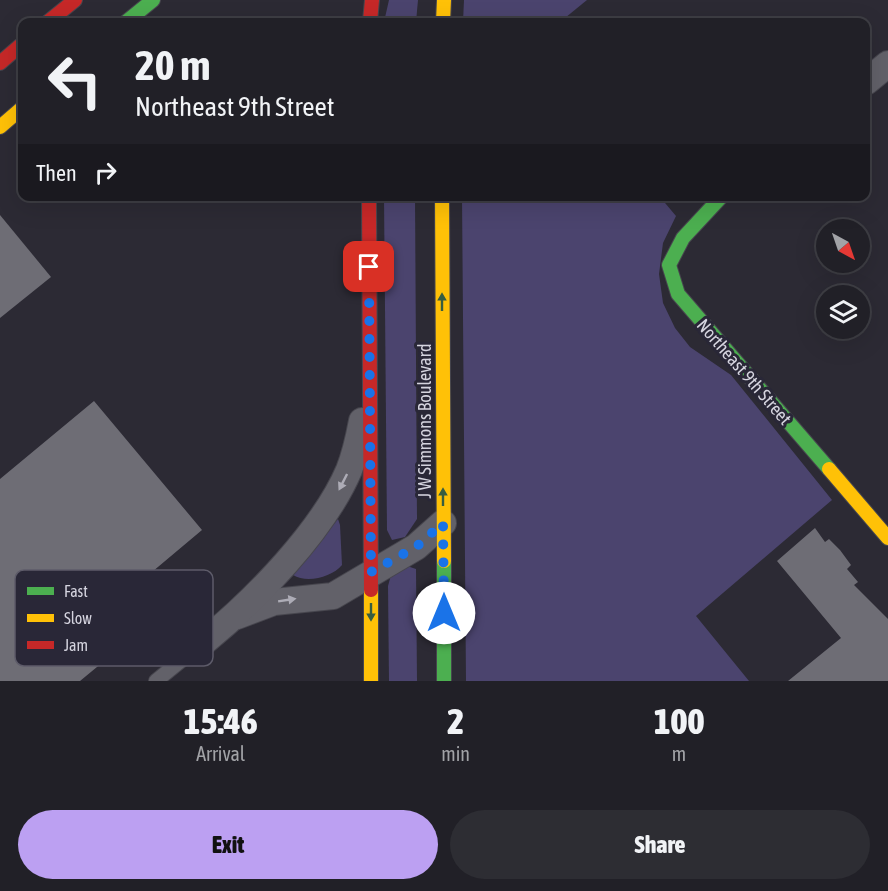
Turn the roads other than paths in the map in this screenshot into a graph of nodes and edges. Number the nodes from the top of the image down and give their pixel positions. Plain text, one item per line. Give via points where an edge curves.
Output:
1 (75, 0) edge
2 (153, 0) edge
3 (372, 0) edge
4 (444, 0) edge
5 (53, 18) edge
6 (131, 18) edge
7 (370, 18) edge
8 (443, 18) edge
9 (18, 47) edge
10 (0, 63) edge
11 (888, 64) edge
12 (870, 79) edge
13 (18, 111) edge
14 (0, 127) edge
15 (369, 201) edge
16 (442, 201) edge
17 (717, 201) edge
18 (370, 386) junction
19 (443, 523) junction
20 (888, 538) edge
21 (371, 572) junction
22 (232, 619) junction
23 (213, 634) edge
24 (174, 666) edge
25 (156, 681) edge
26 (371, 681) edge
27 (444, 681) edge

1 - 5 main road
2 - 6 main road
3 - 7 main road
4 - 8 main road
9 - 10 main road
11 - 12 street
13 - 14 main road
15 - 18 main road
19 -> 16 main road, J W Simmons Boulevard
17 - 20 main road, Northeast 9th Street via 683,238 669,265 678,294
18 - 21 main road
18 -> 22 street via 349,470 336,494 317,524
19 - 21 street via 416,547
19 - 27 main road, J W Simmons Boulevard
22 -> 21 street via 274,602 333,596
21 -> 26 main road
22 - 23 street
24 - 25 lane

